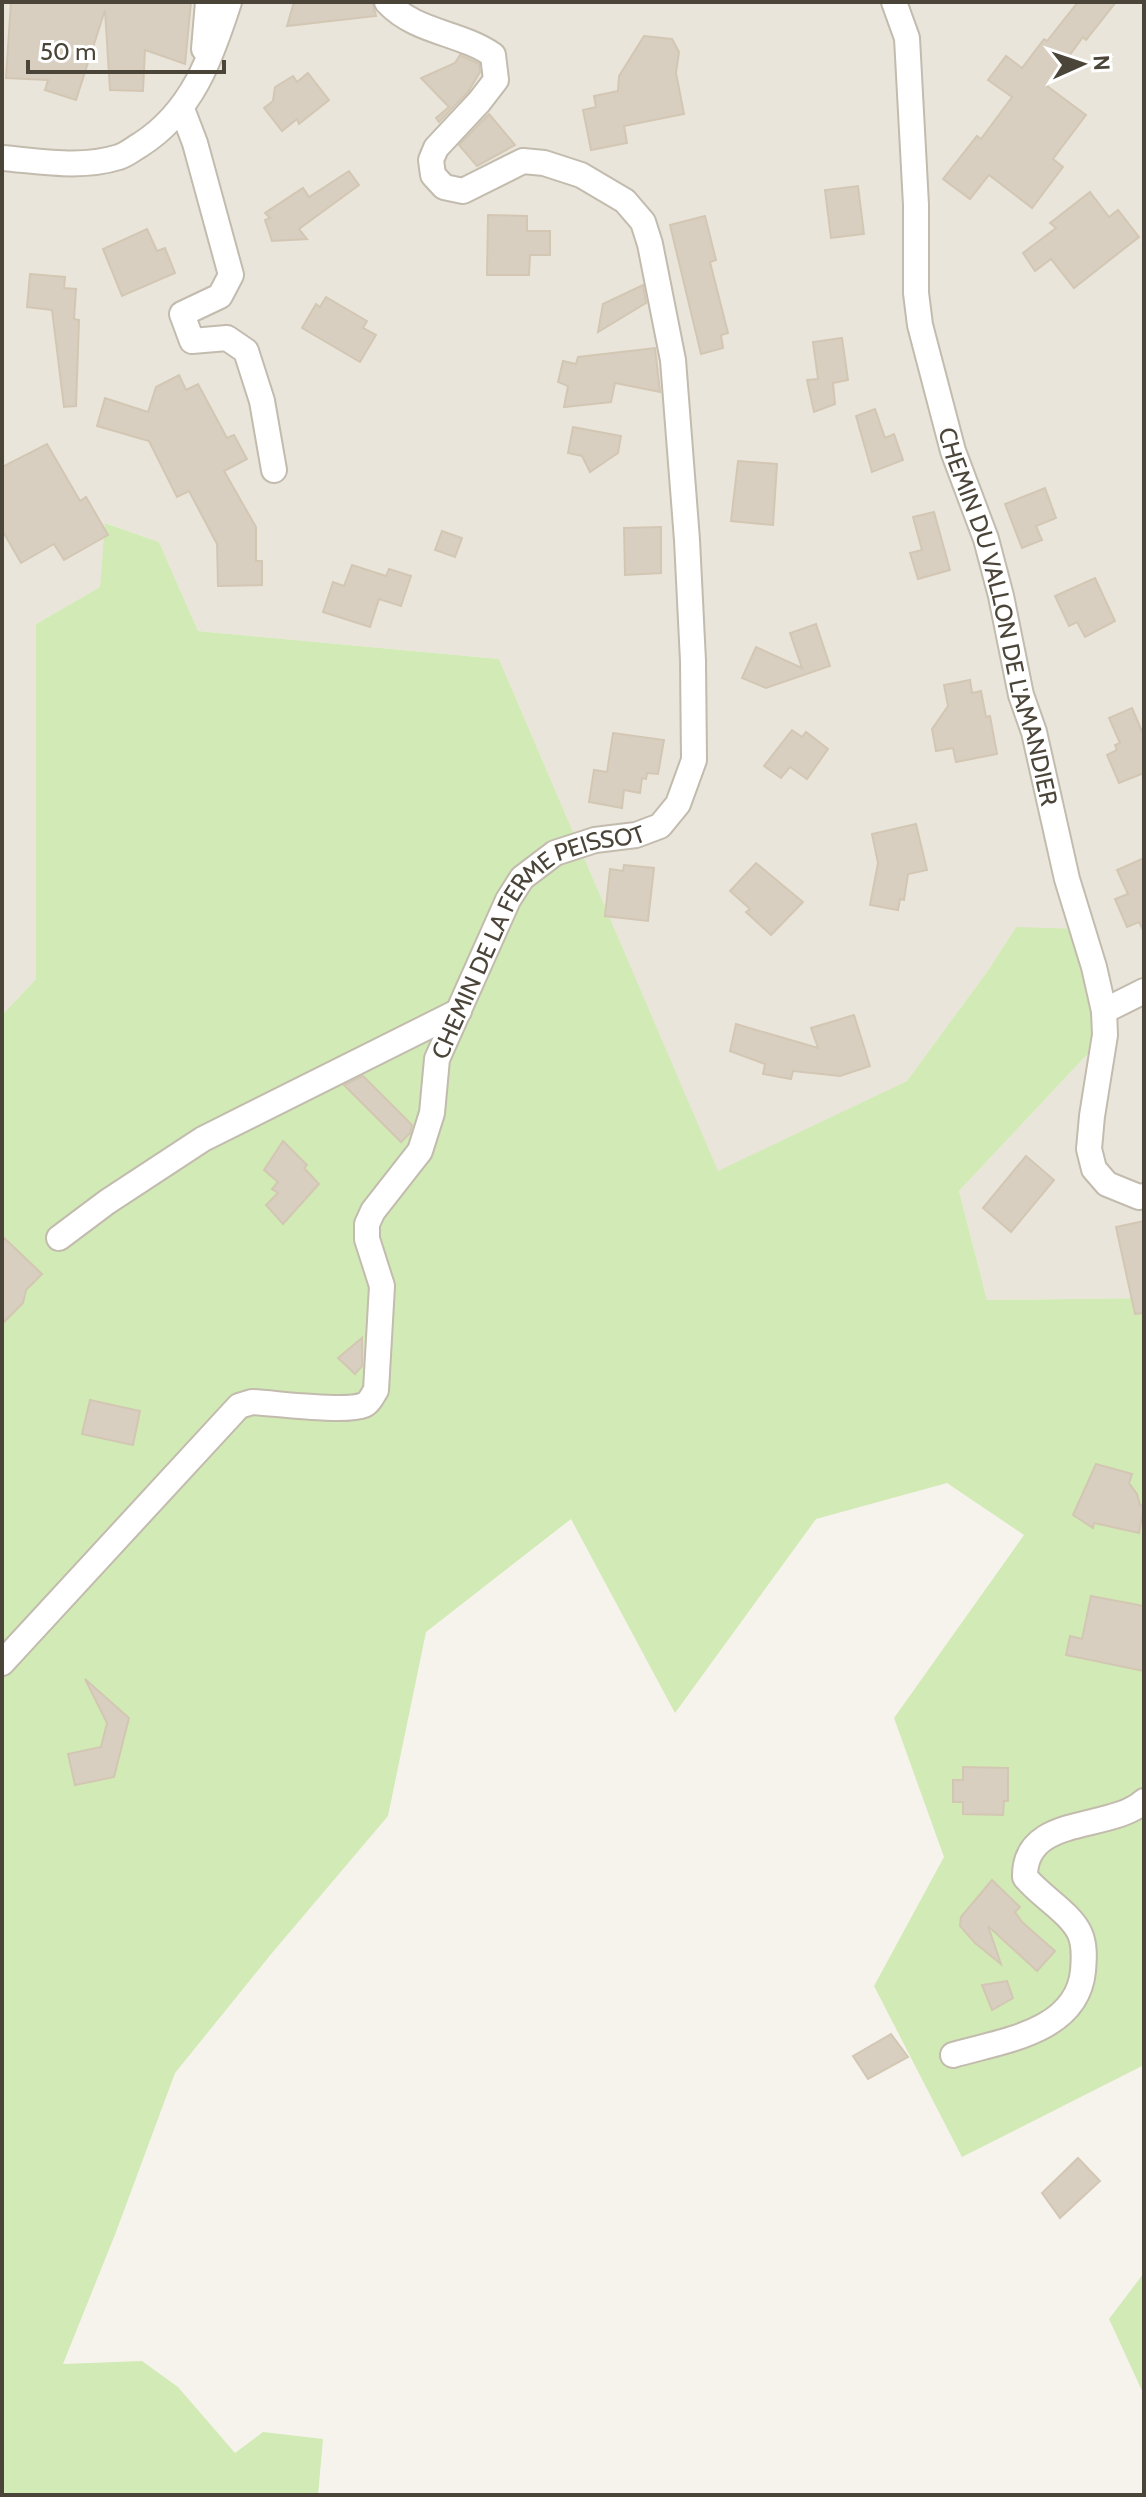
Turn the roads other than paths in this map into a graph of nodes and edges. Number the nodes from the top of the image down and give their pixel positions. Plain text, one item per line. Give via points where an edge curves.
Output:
1 (208, 2) edge
2 (229, 2) edge
3 (387, 2) edge
4 (894, 2) edge
5 (202, 72) junction
6 (182, 109) junction
7 (2, 158) edge
8 (274, 470) dead end
9 (1144, 991) edge
10 (459, 1011) junction
11 (1104, 1011) junction
12 (1144, 1196) edge
13 (59, 1238) dead end
14 (2, 1663) edge
15 (1144, 1801) edge
16 (953, 2055) dead end

1 - 5 street
2 - 5 street
3 - 10 street, CHEMIN DE LA FERME PEISSOT via 427,29 493,55 496,80 431,160 433,175 444,187 463,191 523,161 544,163 581,175 614,194 643,222 673,360 687,540 694,760 678,804 660,826 555,853 522,878
4 - 11 street, CHEMIN DU VALLON DE L'AMANDIER via 907,38 920,325 953,451 986,539
5 - 6 street
6 - 7 street via 155,135 120,157 75,164
6 - 8 street via 231,275 220,296 182,314 192,341 227,338 246,351 262,401
9 - 11 street
10 - 13 street via 203,1139
10 - 14 street, CHEMIN DE LA FERME PEISSOT via 437,1059 432,1113 420,1151 367,1224 382,1286 376,1390 370,1400 343,1407 252,1402 239,1406
11 - 12 street, CHEMIN DU VALLON DE L'AMANDIER via 1089,1149 1094,1169 1107,1184
15 - 16 street via 1111,1818 1050,1834 1030,1851 1025,1877 1080,1933 1082,1980 1069,2004 1042,2029

